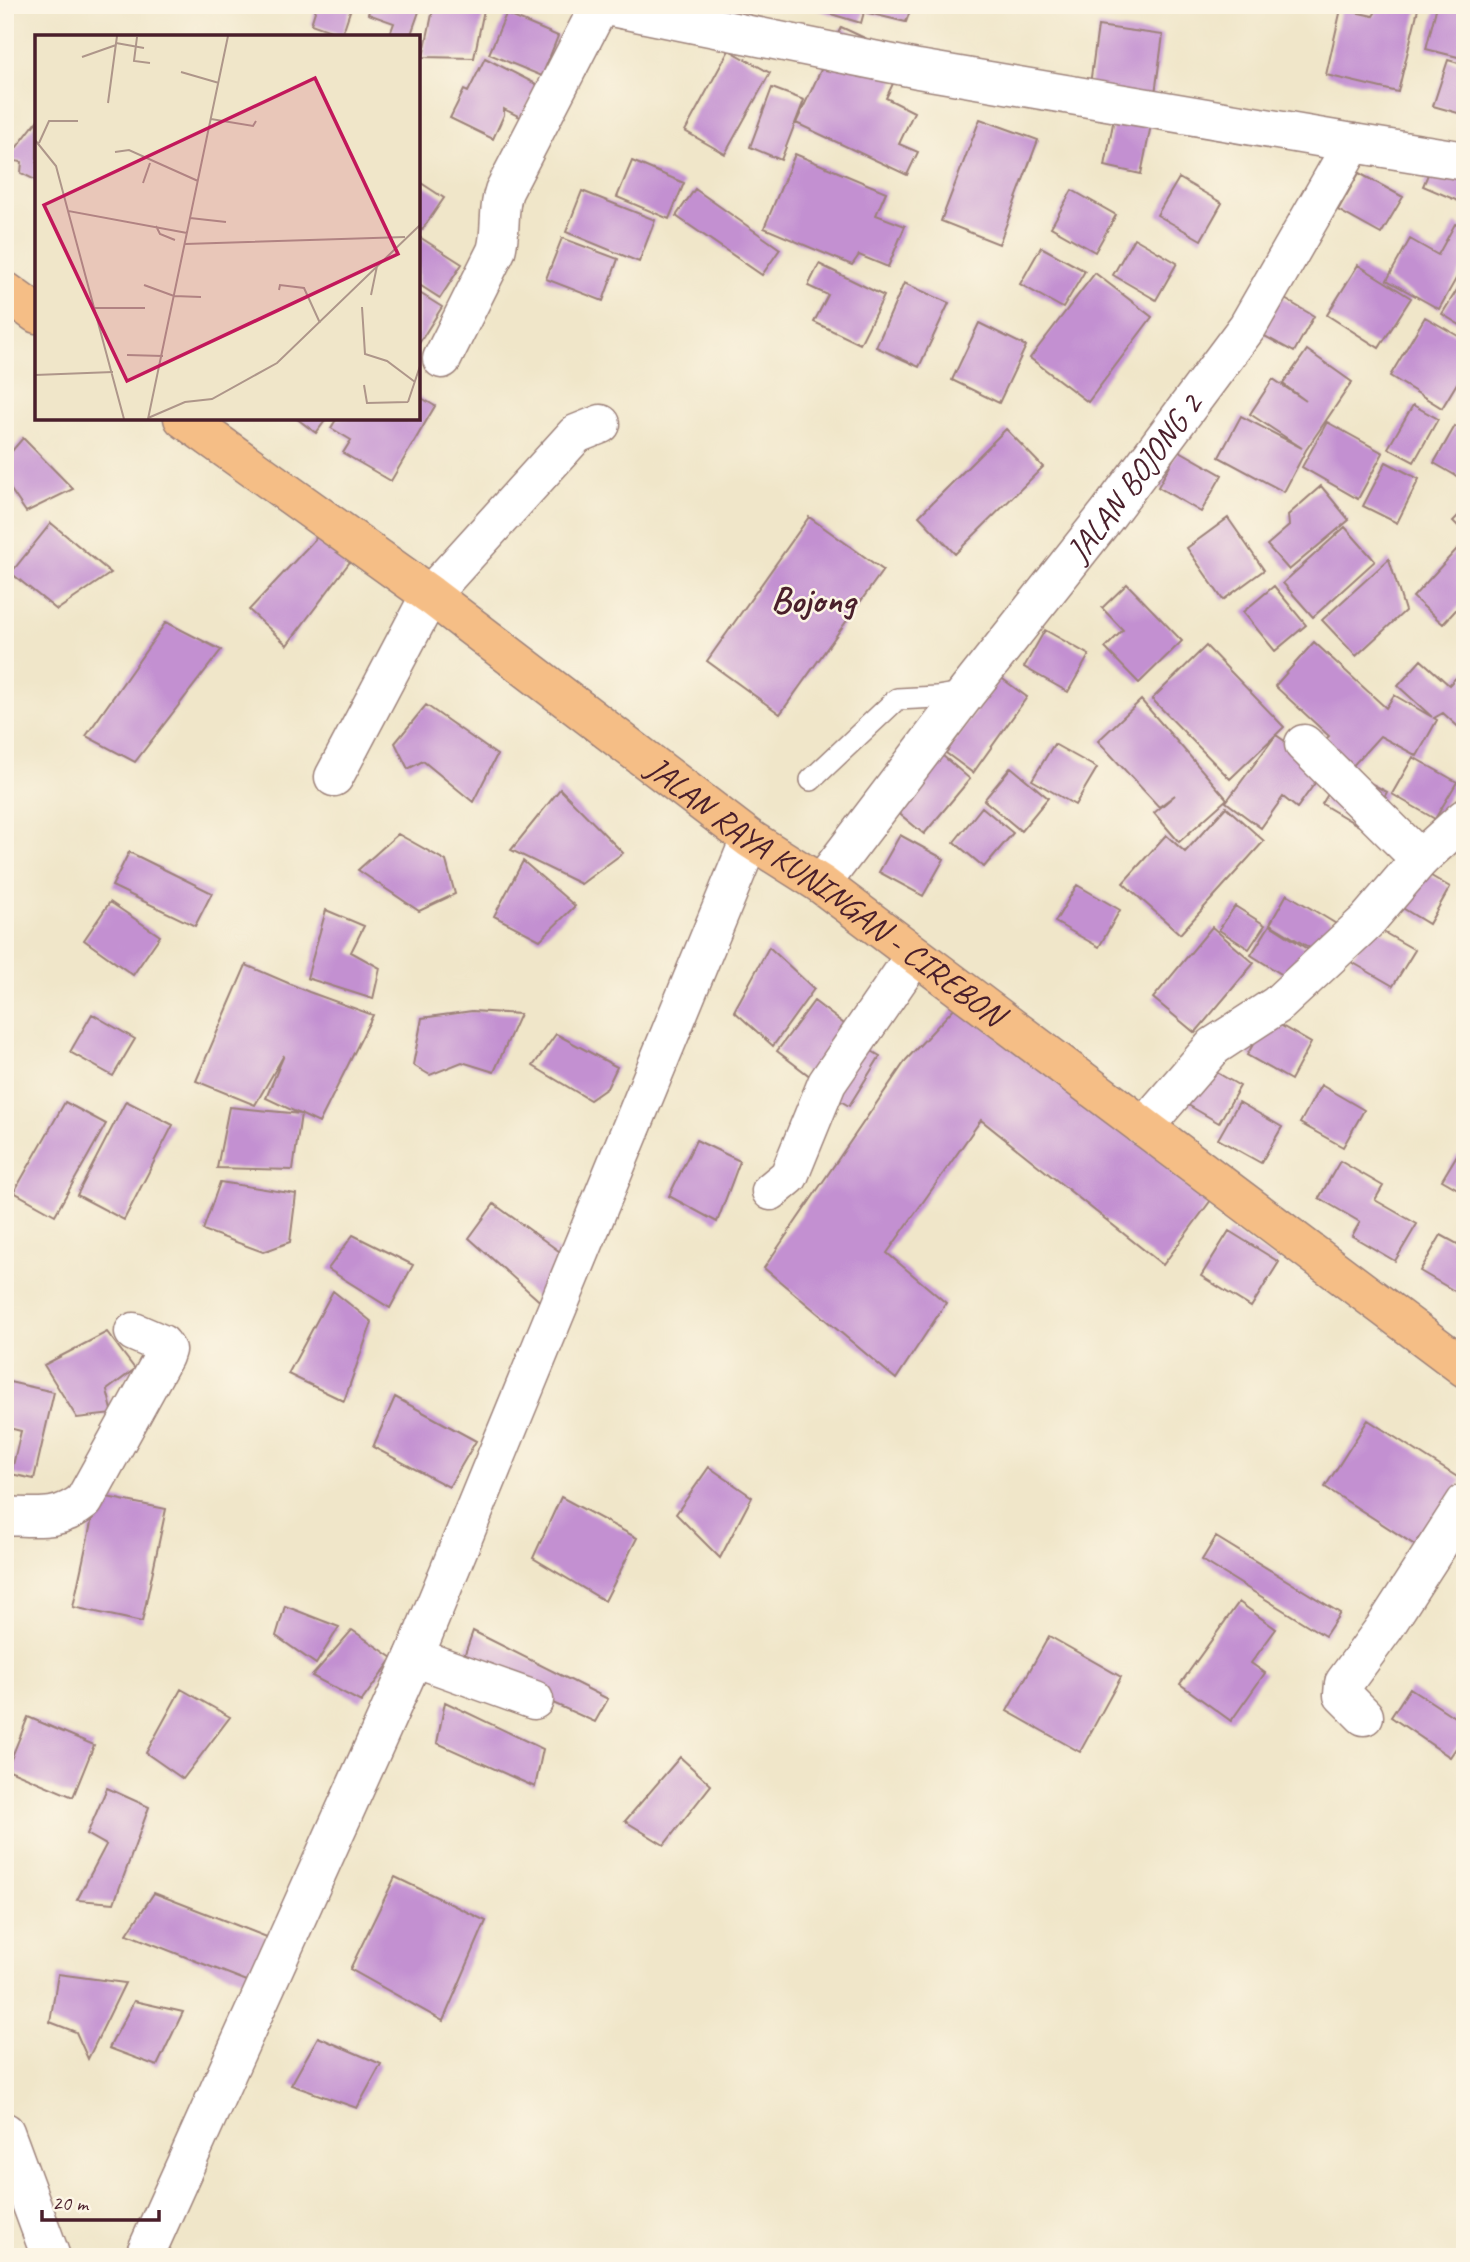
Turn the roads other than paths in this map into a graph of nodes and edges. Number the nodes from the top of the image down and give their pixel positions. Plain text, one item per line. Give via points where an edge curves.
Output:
1 (601, 5) edge
2 (1353, 143) junction
3 (1465, 161) edge
4 (5, 291) edge
5 (35, 313) edge
6 (442, 359) dead end
7 (186, 420) edge
8 (601, 424) dead end
9 (430, 595) junction
10 (967, 692) junction
11 (1304, 744) dead end
12 (334, 778) dead end
13 (811, 780) dead end
14 (1465, 818) edge
15 (750, 839) junction
16 (1420, 859) junction
17 (821, 884) junction
18 (915, 955) junction
19 (1144, 1127) junction
20 (771, 1191) dead end
21 (134, 1332) dead end
22 (1465, 1368) edge
23 (1465, 1503) edge
24 (5, 1516) edge
25 (414, 1657) junction
26 (534, 1700) dead end
27 (1364, 1716) dead end
28 (5, 2132) edge
29 (51, 2257) edge
30 (144, 2257) edge

1 - 2 street via 918,69
1 - 6 street via 504,191 496,251
2 - 3 street
2 - 10 street, JALAN BOJONG 2 via 1248,326
4 - 5 highway
7 - 9 highway, JALAN RAYA KUNINGAN - CIREBON
8 - 9 street via 576,434
9 - 12 street
9 - 15 highway, JALAN RAYA KUNINGAN - CIREBON
10 - 13 lane via 897,699
10 - 17 street, JALAN BOJONG 2
11 - 16 street
14 - 16 street
15 - 17 highway, JALAN RAYA KUNINGAN - CIREBON
15 - 25 street
16 - 19 street via 1367,921 1277,1005 1214,1046
17 - 18 highway, JALAN RAYA KUNINGAN - CIREBON
18 - 19 highway, JALAN RAYA KUNINGAN - CIREBON
18 - 20 street via 827,1083 789,1176
19 - 22 highway, JALAN RAYA KUNINGAN - CIREBON
21 - 24 street via 166,1350 84,1501 71,1512 54,1517
23 - 27 street via 1342,1687 1345,1699
25 - 26 street
25 - 30 street
28 - 29 street

